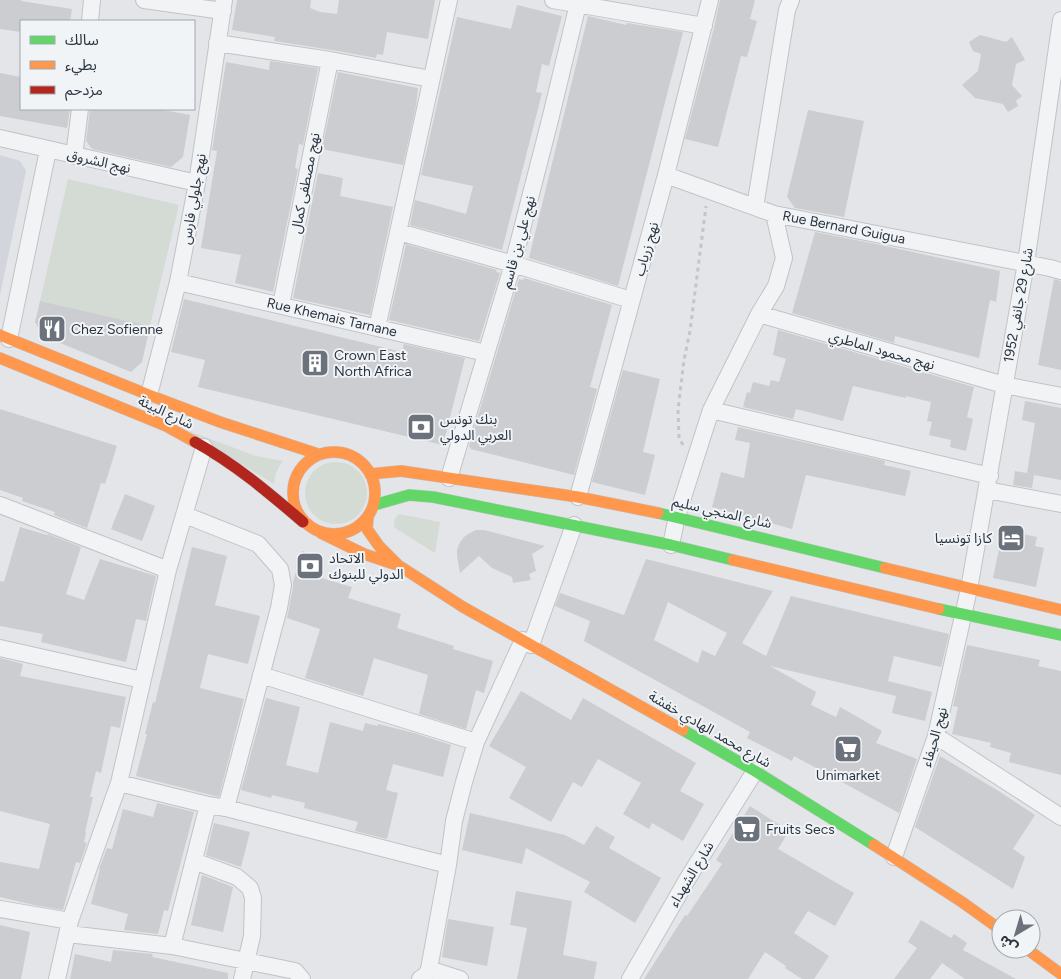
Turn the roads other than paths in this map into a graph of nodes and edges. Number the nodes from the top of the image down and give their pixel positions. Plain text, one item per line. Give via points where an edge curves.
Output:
1 (92, 0) edge
2 (144, 0) edge
3 (449, 0) edge
4 (553, 0) edge
5 (710, 0) edge
6 (791, 0) edge
7 (578, 4) junction
8 (223, 6) edge
9 (90, 20) edge
10 (1061, 20) edge
11 (704, 26) junction
12 (217, 42) junction
13 (330, 60) junction
14 (431, 79) junction
15 (80, 110) edge
16 (0, 138) edge
17 (48, 150) junction
18 (74, 156) junction
19 (666, 175) junction
20 (197, 183) junction
21 (755, 207) junction
22 (774, 214) junction
23 (398, 232) junction
24 (1026, 263) junction
25 (513, 264) junction
26 (1061, 271) edge
27 (178, 282) junction
28 (631, 300) junction
29 (281, 305) junction
30 (759, 314) junction
31 (377, 328) junction
32 (5, 337) edge
33 (486, 353) junction
34 (0, 358) edge
35 (1004, 385) junction
36 (149, 395) junction
37 (1061, 396) edge
38 (711, 410) junction
39 (204, 447) junction
40 (318, 454) junction
41 (370, 474) junction
42 (449, 478) junction
43 (988, 483) junction
44 (578, 497) junction
45 (374, 504) junction
46 (1061, 504) edge
47 (1, 511) edge
48 (185, 515) junction
49 (677, 516) junction
50 (368, 517) junction
51 (303, 522) junction
52 (574, 526) junction
53 (321, 532) junction
54 (671, 545) junction
55 (398, 565) junction
56 (168, 570) junction
57 (969, 589) junction
58 (1061, 610) edge
59 (964, 615) junction
60 (1061, 635) edge
61 (527, 643) junction
62 (0, 648) edge
63 (261, 675) junction
64 (142, 680) junction
65 (936, 736) junction
66 (476, 742) junction
67 (755, 771) junction
68 (120, 783) junction
69 (208, 806) junction
70 (226, 808) junction
71 (1061, 817) edge
72 (894, 857) junction
73 (194, 861) junction
74 (448, 865) junction
75 (0, 909) edge
76 (991, 923) edge
77 (69, 927) junction
78 (172, 946) junction
79 (1039, 959) edge
80 (246, 961) junction
81 (424, 974) edge
82 (1055, 974) edge
83 (57, 979) edge
84 (242, 979) edge
85 (302, 979) edge
86 (460, 979) edge
87 (630, 979) edge

1 - 9 street
2 - 8 street
3 - 14 street
4 - 7 street
5 - 11 street, نهج زرياب
6 - 21 street
7 - 11 street
7 - 25 street, نهج علي بن قاسم
8 - 12 street, نهج جلولي فارس
10 - 24 street, شارع 29 جانفي 1952
11 - 19 street, نهج زرياب
12 - 13 street
12 - 20 street, نهج جلولي فارس
13 - 14 street
13 - 29 street, نهج مصطفى كمال
14 - 23 street
15 - 18 street
16 - 17 street, نهج الشروق
17 - 18 street, نهج الشروق
17 - 32 street
18 - 20 street, نهج الشروق
19 - 21 street, Rue Bernard Guigua
19 - 28 street, نهج زرياب
20 - 27 street, نهج جلولي فارس
21 - 22 street, Rue Bernard Guigua
22 - 24 street, Rue Bernard Guigua
22 - 30 street via 784,258 776,286
23 - 25 street
23 - 31 street
24 - 26 street, Rue Bernard Guigua
24 - 35 street, شارع 29 جانفي 1952
25 - 28 street
25 - 33 street, نهج علي بن قاسم
27 - 29 street, Rue Khemais Tarnane
27 - 36 street, نهج جلولي فارس
28 - 44 street, نهج زرياب
29 - 31 street, Rue Khemais Tarnane
30 - 35 street, نهج محمود الماطري
30 - 38 street
31 - 33 street, Rue Khemais Tarnane
32 - 36 main road, شارع البيئة
33 - 42 street, نهج علي بن قاسم
34 - 39 main road, شارع البيئة via 166,426
35 - 37 street, نهج محمود الماطري
35 - 43 street, شارع 29 جانفي 1952
36 - 40 main road, شارع البيئة
38 - 43 street
38 - 49 street
39 - 48 street
39 - 51 main road, شارع البيئة via 264,488
40 - 41 main road via 333,451 348,454 361,462
40 - 51 main road via 304,463 295,476 292,492 295,508
41 - 42 main road, شارع المنجي سليم via 401,471
41 - 45 main road via 374,484
42 - 44 main road, شارع المنجي سليم
43 - 46 street
43 - 57 street, شارع 29 جانفي 1952
44 - 49 main road, شارع المنجي سليم
45 - 50 main road
45 - 52 main road via 409,495 433,497
47 - 56 street
48 - 56 street
48 - 63 street via 258,544 280,569 283,585 279,608
49 - 54 street
49 - 57 main road, شارع المنجي سليم
50 - 53 main road via 347,532
50 - 55 main road via 367,529
51 - 53 main road
52 - 54 main road
52 - 61 street
53 - 55 main road via 364,554
54 - 59 main road
55 - 61 main road, شارع محمد الهادي خفشة
56 - 64 street
57 - 58 main road, شارع المنجي سليم
57 - 59 street, نهج الحيفاء
59 - 60 main road
59 - 65 street, نهج الحيفاء
61 - 66 street
61 - 67 main road, شارع محمد الهادي خفشة
62 - 64 street
63 - 66 street
63 - 70 street
64 - 68 street
65 - 71 street
65 - 72 street, نهج الحيفاء
66 - 74 street via 454,821
67 - 72 main road, شارع محمد الهادي خفشة
67 - 87 street, شارع الشهداء
68 - 69 street
68 - 77 street
69 - 70 street
69 - 73 street
70 - 74 street
72 - 76 main road, شارع محمد الهادي خفشة
73 - 78 street
73 - 80 street via 238,878 250,888 253,898 252,936
74 - 81 street
75 - 77 street
77 - 78 street
77 - 83 street
78 - 80 street
79 - 82 main road
80 - 84 street
80 - 85 street via 295,971
81 - 86 street

